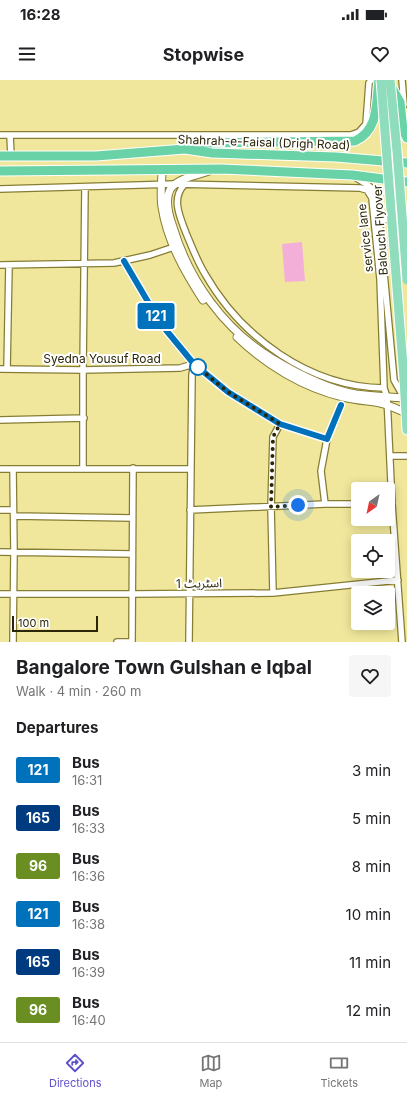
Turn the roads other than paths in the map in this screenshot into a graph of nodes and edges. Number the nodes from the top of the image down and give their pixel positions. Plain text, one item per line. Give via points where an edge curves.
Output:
1 (371, 80) edge
2 (380, 80) edge
3 (402, 80) edge
4 (391, 84) edge
5 (407, 123) edge
6 (0, 135) edge
7 (10, 135) junction
8 (407, 138) edge
9 (185, 150) junction
10 (0, 156) edge
11 (11, 156) junction
12 (407, 163) edge
13 (162, 170) junction
14 (213, 170) junction
15 (0, 171) edge
16 (352, 176) junction
17 (407, 182) edge
18 (175, 184) junction
19 (184, 185) junction
20 (162, 186) junction
21 (85, 187) junction
22 (0, 189) edge
23 (379, 219) junction
24 (407, 220) edge
25 (174, 247) junction
26 (124, 261) junction
27 (85, 264) junction
28 (0, 265) edge
29 (9, 265) junction
30 (407, 280) edge
31 (194, 364) junction
32 (0, 369) edge
33 (7, 369) junction
34 (83, 370) junction
35 (384, 388) junction
36 (387, 397) junction
37 (404, 398) junction
38 (341, 405) dead end
39 (387, 405) junction
40 (406, 413) junction
41 (84, 418) junction
42 (0, 420) edge
43 (280, 424) junction
44 (407, 430) edge
45 (327, 439) junction
46 (390, 456) junction
47 (407, 456) edge
48 (13, 468) junction
49 (84, 468) junction
50 (133, 468) junction
51 (0, 469) edge
52 (190, 469) junction
53 (390, 482) edge
54 (325, 504) junction
55 (351, 504) edge
56 (271, 507) junction
57 (0, 510) edge
58 (190, 510) junction
59 (14, 513) junction
60 (132, 518) junction
61 (392, 526) edge
62 (0, 552) edge
63 (14, 552) junction
64 (132, 554) junction
65 (398, 580) junction
66 (273, 593) junction
67 (0, 594) edge
68 (13, 594) junction
69 (133, 594) junction
70 (189, 594) junction
71 (407, 609) edge
72 (400, 610) junction
73 (13, 642) edge
74 (117, 642) edge
75 (132, 642) edge
76 (189, 642) edge
77 (402, 642) edge

1 - 7 street via 366,124 362,130 351,135
2 - 9 highway via 372,123 366,134 354,141 203,143
2 - 37 main road, Balouch Flyover, bridge
3 - 5 street via 404,116
4 - 8 highway via 400,102 403,130
4 - 30 main road, Balouch Flyover, bridge
6 - 7 street
7 - 11 street
9 - 11 highway, Shahrah-e-Faisal (Drigh Road) via 96,156
9 - 12 highway, Shahrah-e-Faisal (Drigh Road) via 329,156
10 - 11 highway, Shahrah-e-Faisal (Drigh Road)
13 - 14 highway
13 - 15 highway
13 - 20 street
14 - 16 highway
14 - 18 street
16 - 17 highway
16 - 23 street via 375,191 378,197
18 - 19 street, service lane
18 - 20 street, service lane
18 - 36 street via 170,192 168,205 178,244 207,297 232,326 271,358 309,378 348,392
19 - 35 street via 177,196 177,206 193,251 216,292 244,325 260,340 312,372 365,388
19 - 35 street, service lane via 360,188 369,193 372,198 380,278
20 - 21 street, service lane
20 - 25 street via 162,206
21 - 22 street, service lane
21 - 27 street
23 - 24 street
23 - 37 street via 394,380
25 - 26 street
25 - 39 street via 191,282 207,305 232,333 263,359 321,390
26 - 27 street
26 - 31 street via 161,324
27 - 29 street
27 - 34 street
28 - 29 street
29 - 33 street
31 - 34 street, Syedna Yousuf Road via 180,368
31 - 43 street via 228,392
31 - 52 street
32 - 33 street, Syedna Yousuf Road
33 - 34 street, Syedna Yousuf Road
34 - 41 street
35 - 36 street, service lane
36 - 37 street
36 - 39 street, service lane
37 - 40 main road, Balouch Flyover
38 - 45 street
39 - 40 street
39 - 46 street, service lane
40 - 44 main road, Balouch Flyover
41 - 42 street
41 - 49 street
43 - 45 street
43 - 56 street via 273,437
45 - 54 street via 321,471
46 - 47 street
46 - 53 street, service lane
48 - 49 street
48 - 51 street
48 - 59 street
49 - 50 street
50 - 52 street
50 - 60 street
52 - 58 street
54 - 55 street
54 - 56 street
56 - 58 street
56 - 66 street
57 - 59 street
58 - 70 street
59 - 60 street
59 - 63 street
60 - 64 street
61 - 65 street, service lane
62 - 63 street
63 - 64 street
63 - 68 street
64 - 69 street
65 - 66 street, اسٹریٹ 1
65 - 72 street, service lane
66 - 70 street, اسٹریٹ 1
67 - 68 street, اسٹریٹ 1
68 - 69 street, اسٹریٹ 1
68 - 73 street
69 - 70 street, اسٹریٹ 1
69 - 75 street
70 - 76 street
71 - 72 street
72 - 77 street, service lane
74 - 75 street

